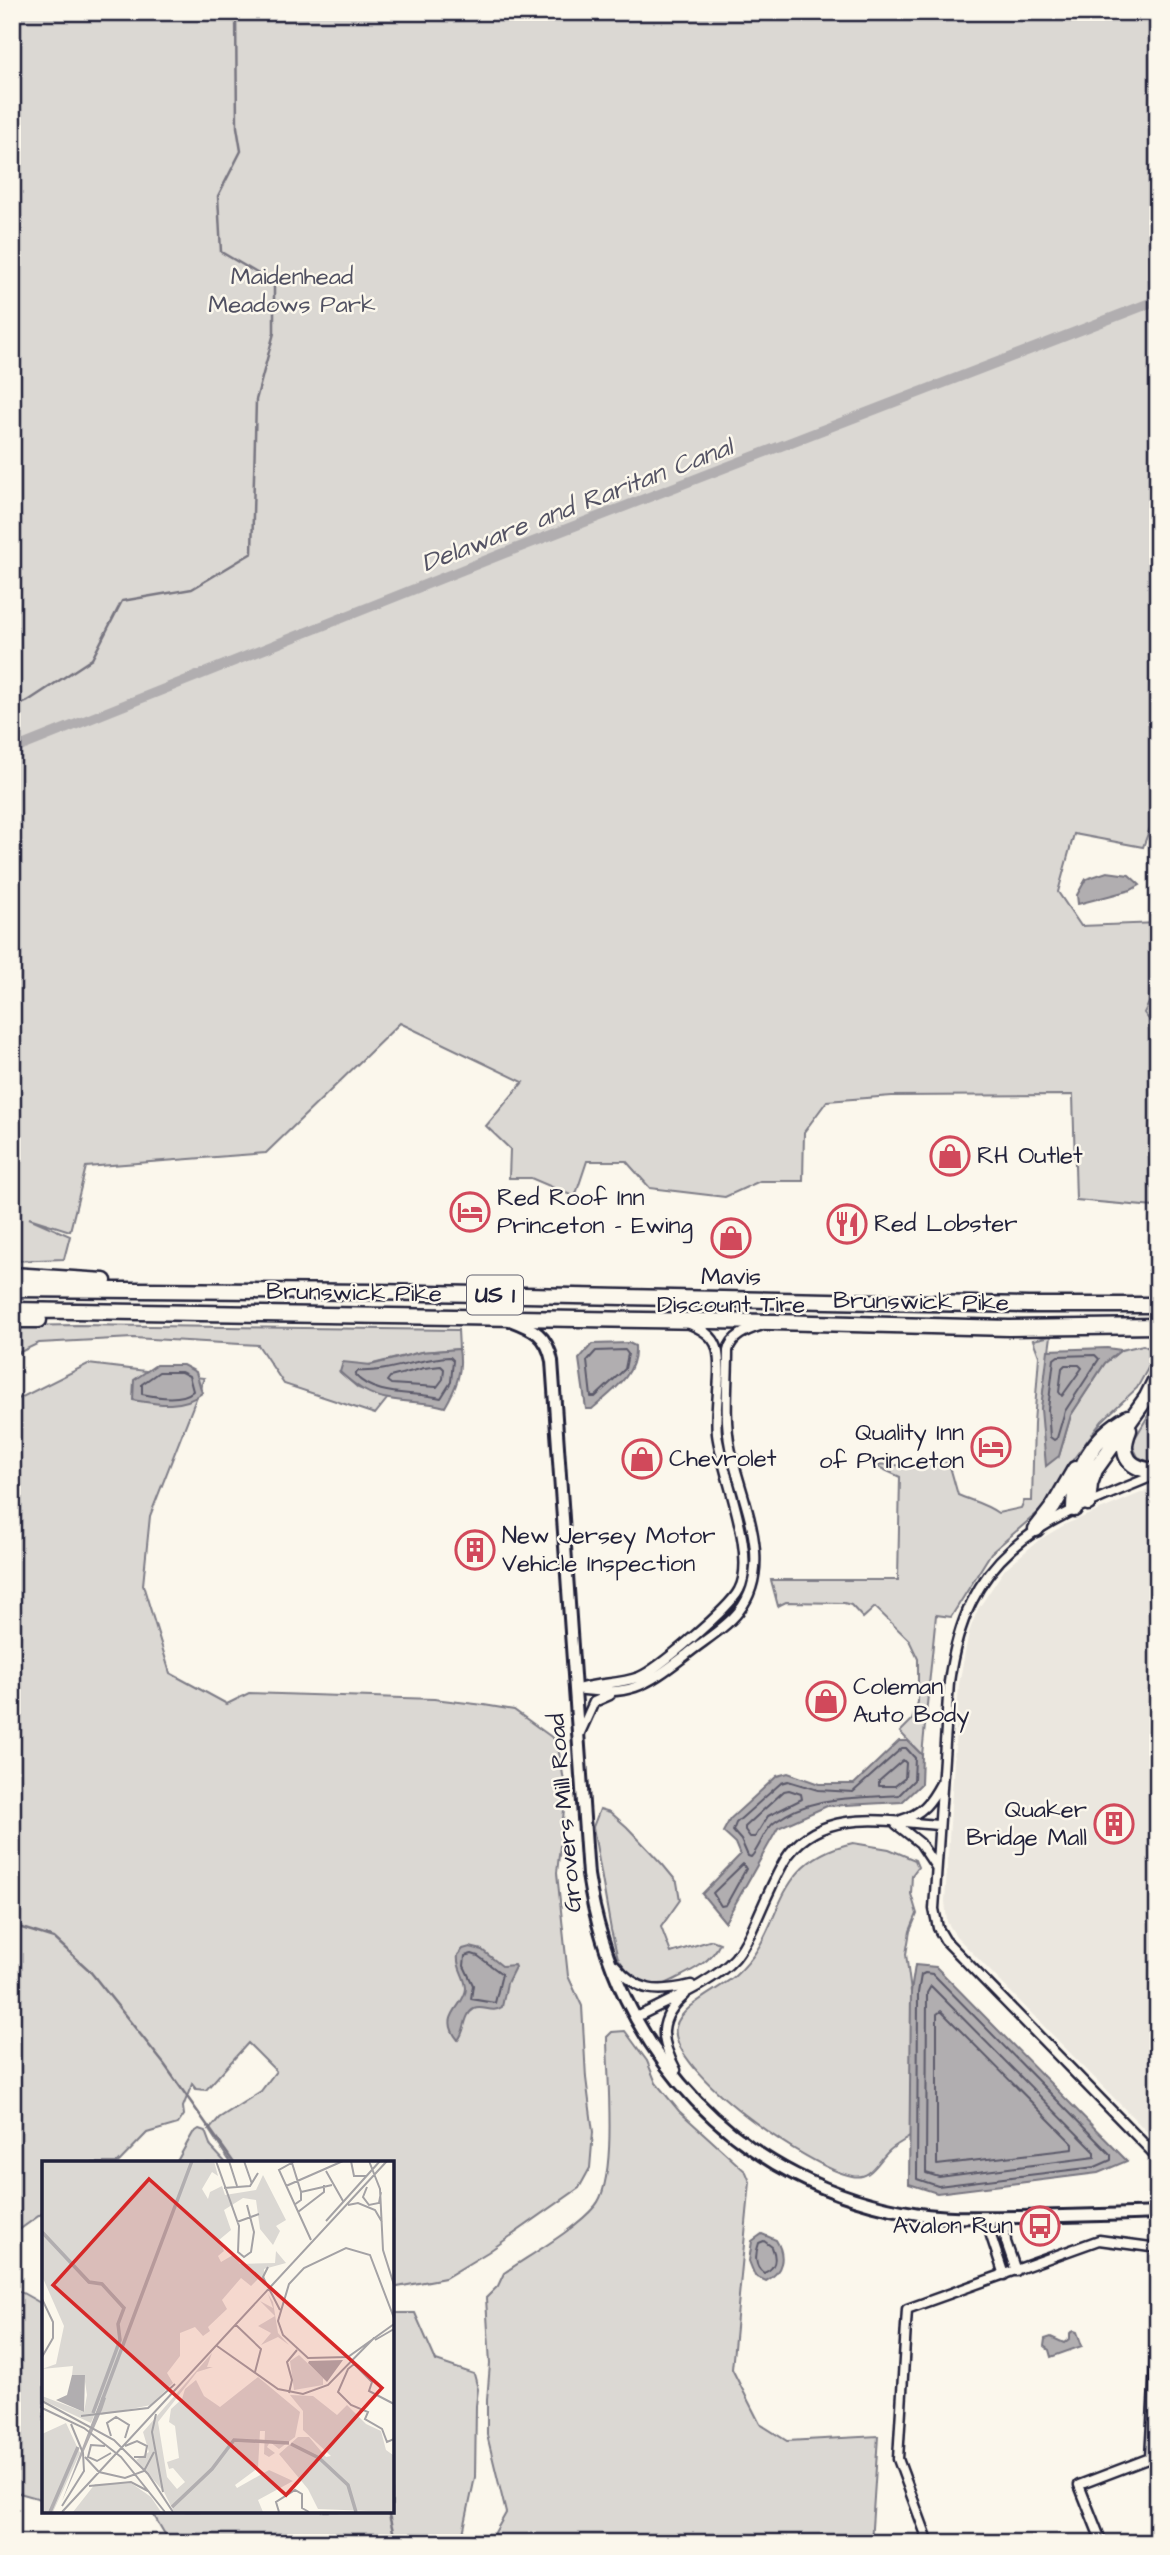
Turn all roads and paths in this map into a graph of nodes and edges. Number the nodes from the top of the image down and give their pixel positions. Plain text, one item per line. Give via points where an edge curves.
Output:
1 (12, 1275) edge
2 (12, 1289) edge
3 (253, 1291) junction
4 (1158, 1305) edge
5 (12, 1310) edge
6 (282, 1315) junction
7 (506, 1319) junction
8 (12, 1320) edge
9 (680, 1321) junction
10 (774, 1322) junction
11 (1158, 1326) edge
12 (1158, 1376) edge
13 (1136, 1412) junction
14 (1091, 1449) junction
15 (1158, 1473) edge
16 (1081, 1506) junction
17 (1036, 1529) junction
18 (575, 1689) junction
19 (617, 1692) junction
20 (578, 1738) junction
21 (942, 1781) junction
22 (894, 1823) junction
23 (939, 1825) junction
24 (936, 1867) junction
25 (604, 1947) junction
26 (704, 1981) junction
27 (635, 2018) junction
28 (685, 2088) junction
29 (1158, 2158) edge
30 (1158, 2213) edge
31 (1004, 2217) junction
32 (989, 2218) junction
33 (1158, 2248) edge
34 (1016, 2270) junction
35 (1004, 2275) junction
36 (1158, 2312) edge
37 (1157, 2321) edge
38 (929, 2543) edge
39 (1102, 2543) edge

1 - 3 highway
2 - 3 highway, Brunswick Pike / US 1
3 - 4 highway, Brunswick Pike / US 1
5 - 6 highway, Brunswick Pike / US 1
6 - 7 highway, Brunswick Pike / US 1
6 - 8 highway
7 - 9 highway, Brunswick Pike / US 1
7 - 18 street, Grovers Mill Road via 539,1333 552,1361
9 - 10 highway, Brunswick Pike / US 1
9 - 18 street via 703,1330 716,1346 720,1456 744,1547 744,1576 722,1612 648,1672
10 - 11 highway, Brunswick Pike / US 1 via 1009,1328
10 - 19 street via 741,1334 728,1351 729,1445 756,1555 745,1603 656,1679
12 - 13 highway
13 - 14 highway
13 - 15 highway via 1124,1441 1125,1454 1130,1463
13 - 16 highway via 1096,1470
14 - 16 highway via 1078,1477
14 - 17 highway
15 - 16 street
16 - 17 street
17 - 21 street via 992,1570 967,1610 952,1660
18 - 19 street
18 - 20 street, Grovers Mill Road
19 - 20 street via 594,1702
20 - 25 street, Grovers Mill Road via 588,1875
21 - 22 street via 925,1808
21 - 23 street
22 - 23 street
22 - 24 street via 920,1843
22 - 26 street via 839,1822 800,1842 782,1864 740,1951
23 - 24 street
24 - 29 street via 934,1914 945,1940
25 - 26 street via 624,1976 644,1988 664,1990
25 - 27 street, Grovers Mill Road
26 - 27 street
26 - 28 street via 674,2006 664,2028 664,2048
27 - 28 street, Grovers Mill Road
28 - 32 street, Grovers Mill Road via 742,2142 818,2186 895,2210
30 - 31 street, Grovers Mill Road
31 - 32 street, Grovers Mill Road
31 - 34 street via 1006,2242
32 - 35 street
33 - 34 street via 1099,2240
34 - 35 street
35 - 38 street via 907,2309 898,2459
36 - 37 street
37 - 39 street via 1150,2458 1079,2485

